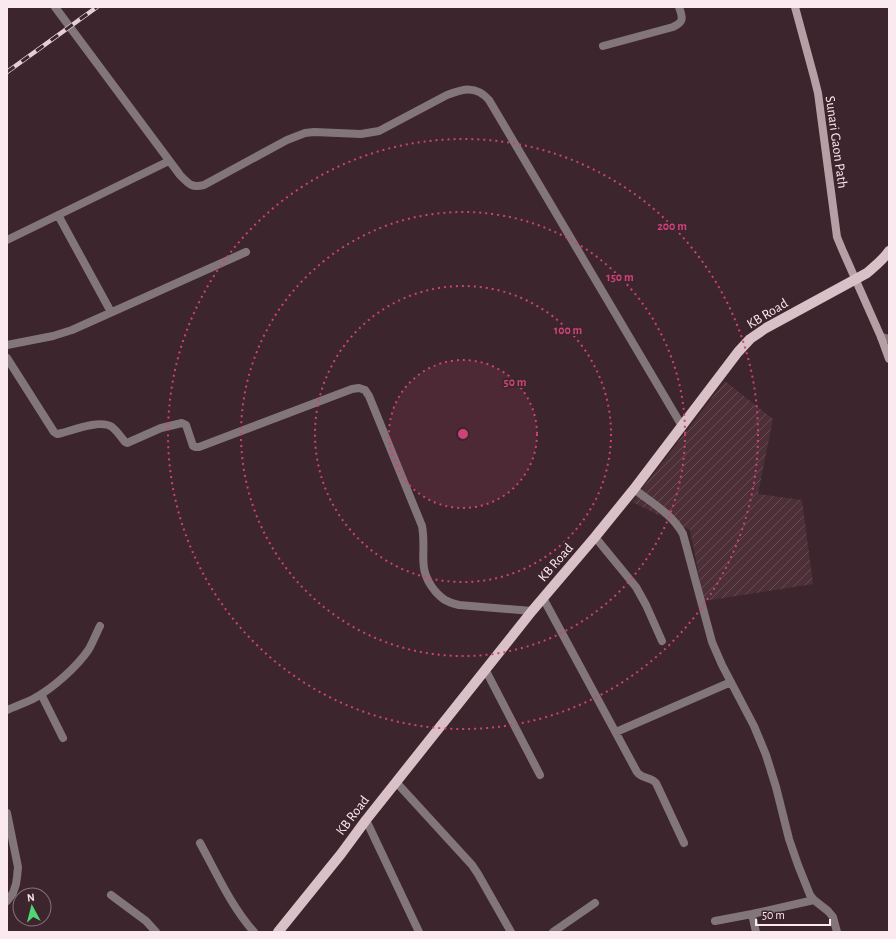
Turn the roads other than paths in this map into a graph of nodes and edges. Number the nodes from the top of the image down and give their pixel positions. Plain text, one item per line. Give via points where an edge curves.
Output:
1 (55, 7) edge
2 (679, 7) edge
3 (795, 7) edge
4 (603, 46) dead end
5 (169, 160) junction
6 (58, 215) junction
7 (7, 240) edge
8 (889, 251) edge
9 (246, 252) dead end
10 (856, 279) junction
11 (111, 312) junction
12 (885, 338) edge
13 (7, 345) edge
14 (7, 358) edge
15 (889, 359) edge
16 (682, 426) junction
17 (634, 490) junction
18 (595, 538) junction
19 (543, 598) junction
20 (532, 611) junction
21 (100, 626) dead end
22 (662, 641) dead end
23 (485, 669) junction
24 (731, 682) junction
25 (41, 694) junction
26 (7, 710) edge
27 (616, 732) junction
28 (63, 738) dead end
29 (540, 775) dead end
30 (396, 782) junction
31 (7, 813) edge
32 (366, 820) junction
33 (200, 843) dead end
34 (684, 843) dead end
35 (111, 895) dead end
36 (814, 900) junction
37 (7, 901) edge
38 (595, 903) dead end
39 (752, 914) junction
40 (714, 921) dead end
41 (156, 932) edge
42 (254, 932) edge
43 (278, 932) edge
44 (419, 932) edge
45 (511, 932) edge
46 (553, 932) edge
47 (756, 932) edge
48 (838, 932) edge

1 - 5 street
2 - 4 street via 682,21 678,25
3 - 10 street, Sunari Gaon Path via 818,93 837,237
5 - 6 street
5 - 16 street via 186,182 197,187 296,136 314,132 361,134 379,131 452,93 477,90 489,100
6 - 7 street
6 - 11 street
8 - 10 main road, KB Road via 876,266
9 - 11 street
10 - 12 street, Sunari Gaon Path
10 - 16 main road, KB Road via 750,339 728,363
11 - 13 street via 53,336
12 - 15 street, Sunari Gaon Path
14 - 20 street via 54,432 57,434 106,424 127,443 161,428 182,423 186,425 193,446 199,447 352,389 365,390 422,526 423,564 430,585 441,598 459,605
16 - 17 main road, KB Road
17 - 18 main road, KB Road
17 - 24 street via 671,518 684,534 712,642
18 - 19 main road, KB Road
18 - 22 street via 636,587
19 - 20 main road, KB Road
19 - 27 street
20 - 23 main road, KB Road
21 - 25 street via 84,657
23 - 29 street
23 - 30 main road, KB Road
24 - 27 street
24 - 36 street via 748,712 766,754 792,850
25 - 26 street
25 - 28 street
27 - 34 street via 639,775 656,783
30 - 32 main road, KB Road
30 - 45 street via 472,865
31 - 37 street via 18,867 16,884
32 - 43 main road, KB Road
32 - 44 street
33 - 42 street via 232,901
35 - 41 street via 146,921
36 - 39 street
36 - 48 street via 833,917
38 - 46 street
39 - 40 street
39 - 47 street

